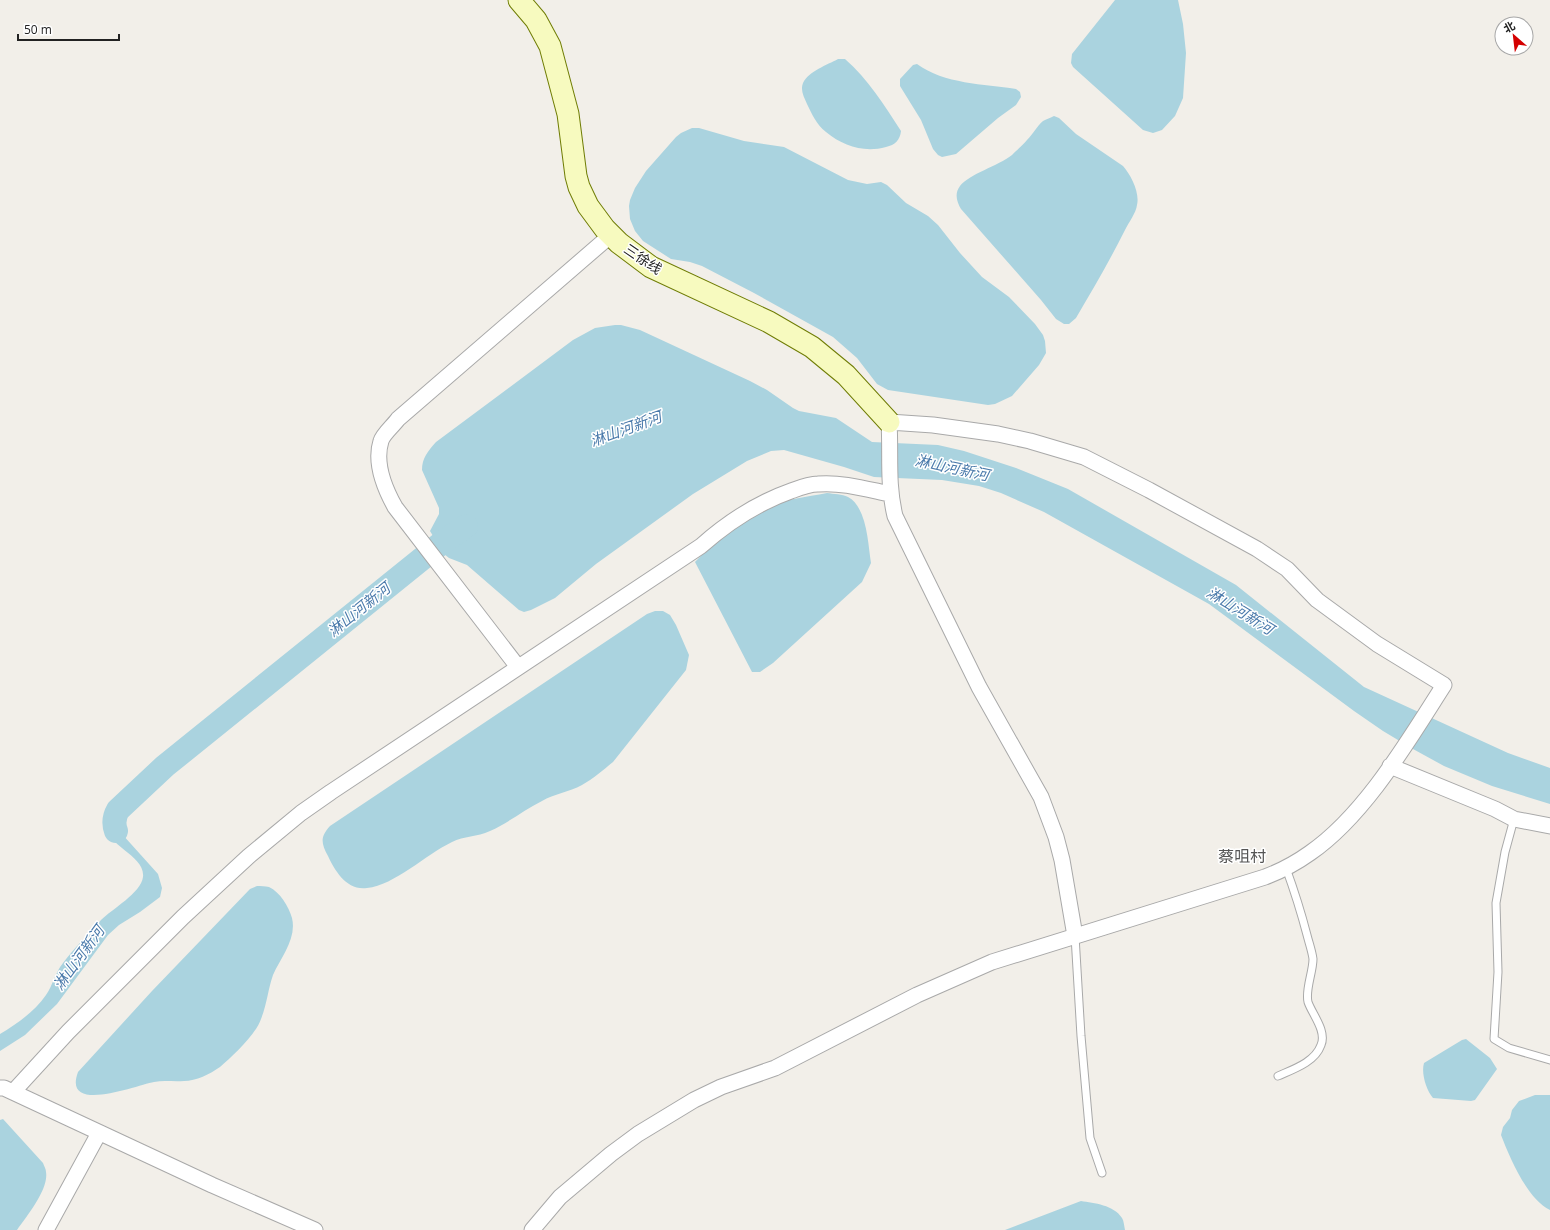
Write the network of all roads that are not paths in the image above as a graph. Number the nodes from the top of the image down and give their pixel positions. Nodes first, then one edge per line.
1 (519, 0) edge
2 (611, 235) junction
3 (890, 431) junction
4 (890, 487) junction
5 (518, 667) junction
6 (1394, 761) junction
7 (1514, 819) junction
8 (1550, 826) edge
9 (1286, 868) junction
10 (1075, 936) junction
11 (1550, 1060) edge
12 (1278, 1076) dead end
13 (6, 1090) edge
14 (99, 1133) junction
15 (1102, 1173) dead end
16 (46, 1230) edge
17 (315, 1230) edge
18 (532, 1230) edge

1 - 2 street, 三徐线
2 - 3 street, 三徐线
2 - 5 street
3 - 4 street
3 - 6 street
4 - 5 street
4 - 10 street
5 - 13 street
6 - 7 street
6 - 9 street
7 - 8 street
7 - 11 lane
9 - 10 street
9 - 12 lane
10 - 15 lane
10 - 18 street
13 - 14 street
14 - 16 street
14 - 17 street

